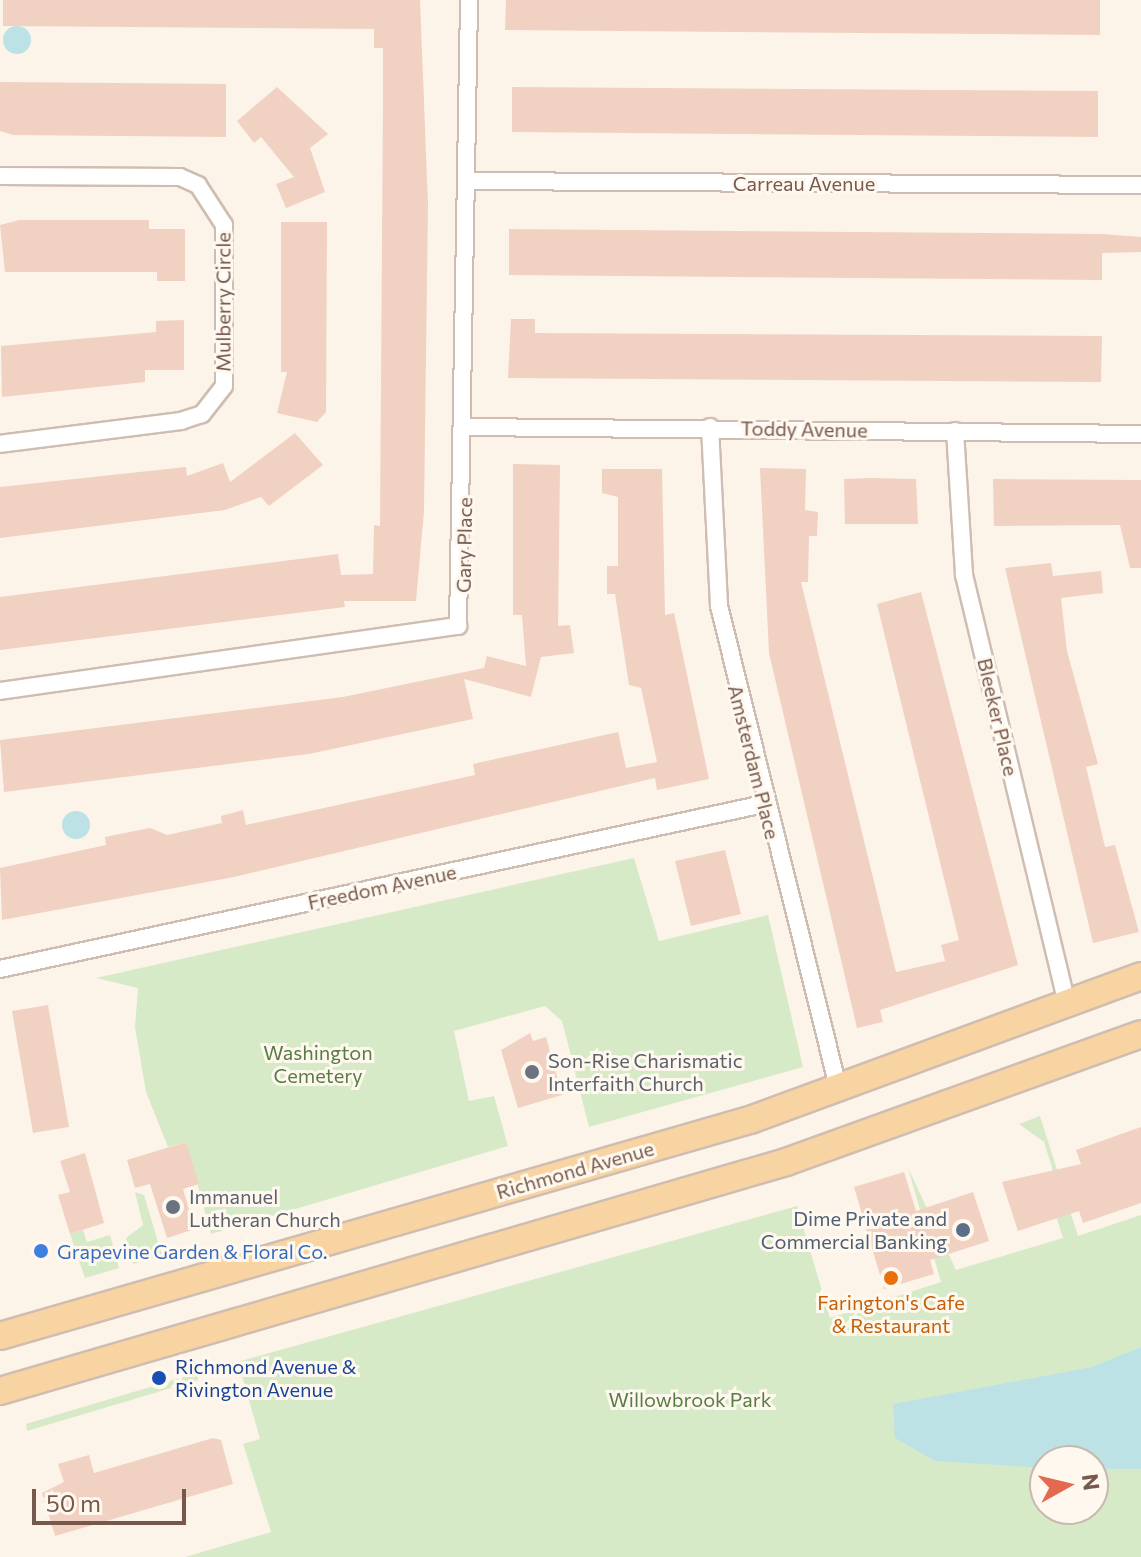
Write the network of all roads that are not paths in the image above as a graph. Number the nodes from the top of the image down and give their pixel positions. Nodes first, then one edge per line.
1 (469, 0) edge
2 (0, 176) edge
3 (468, 181) junction
4 (1141, 185) edge
5 (466, 427) junction
6 (710, 427) junction
7 (955, 431) junction
8 (1141, 434) edge
9 (0, 444) edge
10 (0, 691) edge
11 (764, 804) junction
12 (0, 969) edge
13 (1141, 976) edge
14 (1066, 1001) junction
15 (1141, 1034) edge
16 (839, 1090) junction
17 (0, 1336) edge
18 (0, 1391) edge

1 - 3 street, Gary Place
2 - 9 street, Mulberry Circle
3 - 4 street, Carreau Avenue
3 - 5 street, Gary Place
5 - 6 street, Toddy Avenue
5 - 10 street, Gary Place
6 - 7 street, Toddy Avenue
6 - 11 street, Amsterdam Place
7 - 8 street, Toddy Avenue
7 - 14 street, Bleeker Place
11 - 12 street, Freedom Avenue
11 - 16 street, Amsterdam Place
13 - 14 main road, Richmond Avenue
14 - 16 main road, Richmond Avenue
15 - 18 main road
16 - 17 main road, Richmond Avenue

